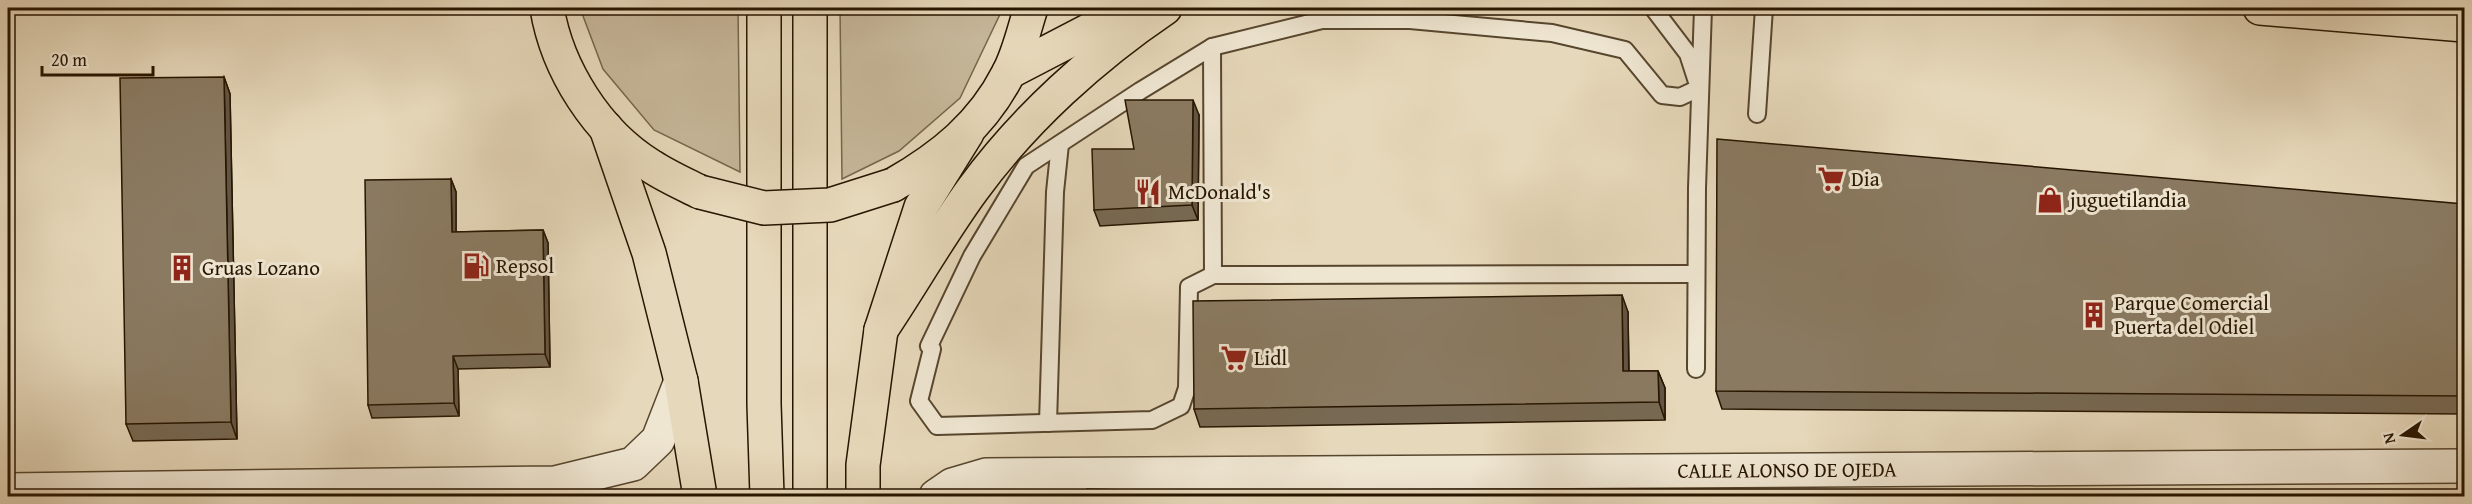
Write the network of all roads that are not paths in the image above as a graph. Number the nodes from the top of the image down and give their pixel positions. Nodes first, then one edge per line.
1 (764, 8) edge
2 (810, 8) edge
3 (1031, 8) edge
4 (1132, 8) edge
5 (1165, 8) edge
6 (1653, 8) edge
7 (1703, 8) edge
8 (1764, 8) edge
9 (2260, 8) edge
10 (545, 14) edge
11 (2464, 25) edge
12 (1212, 47) junction
13 (1010, 72) junction
14 (1699, 88) junction
15 (1757, 114) dead end
16 (606, 128) junction
17 (967, 133) junction
18 (1060, 144) junction
19 (1696, 274) junction
20 (1213, 275) junction
21 (881, 330) junction
22 (1696, 369) dead end
23 (681, 381) junction
24 (1048, 423) junction
25 (2464, 466) edge
26 (8, 490) edge
27 (700, 496) edge
28 (767, 496) edge
29 (810, 496) edge
30 (863, 496) edge
31 (936, 496) edge

1 - 28 main road
2 - 29 main road
3 - 13 main road
4 - 13 main road
5 - 21 main road
6 - 14 lane
7 - 14 lane
8 - 15 lane
9 - 11 main road
10 - 16 main road
12 - 14 lane
12 - 18 lane
12 - 20 lane
13 - 17 main road
14 - 19 lane
16 - 17 main road, bridge
16 - 23 main road
17 - 21 main road
18 - 24 lane
18 - 24 lane
19 - 20 lane
19 - 22 lane
20 - 24 lane
21 - 30 main road
23 - 26 street
23 - 27 main road
25 - 31 street, CALLE ALONSO DE OJEDA

